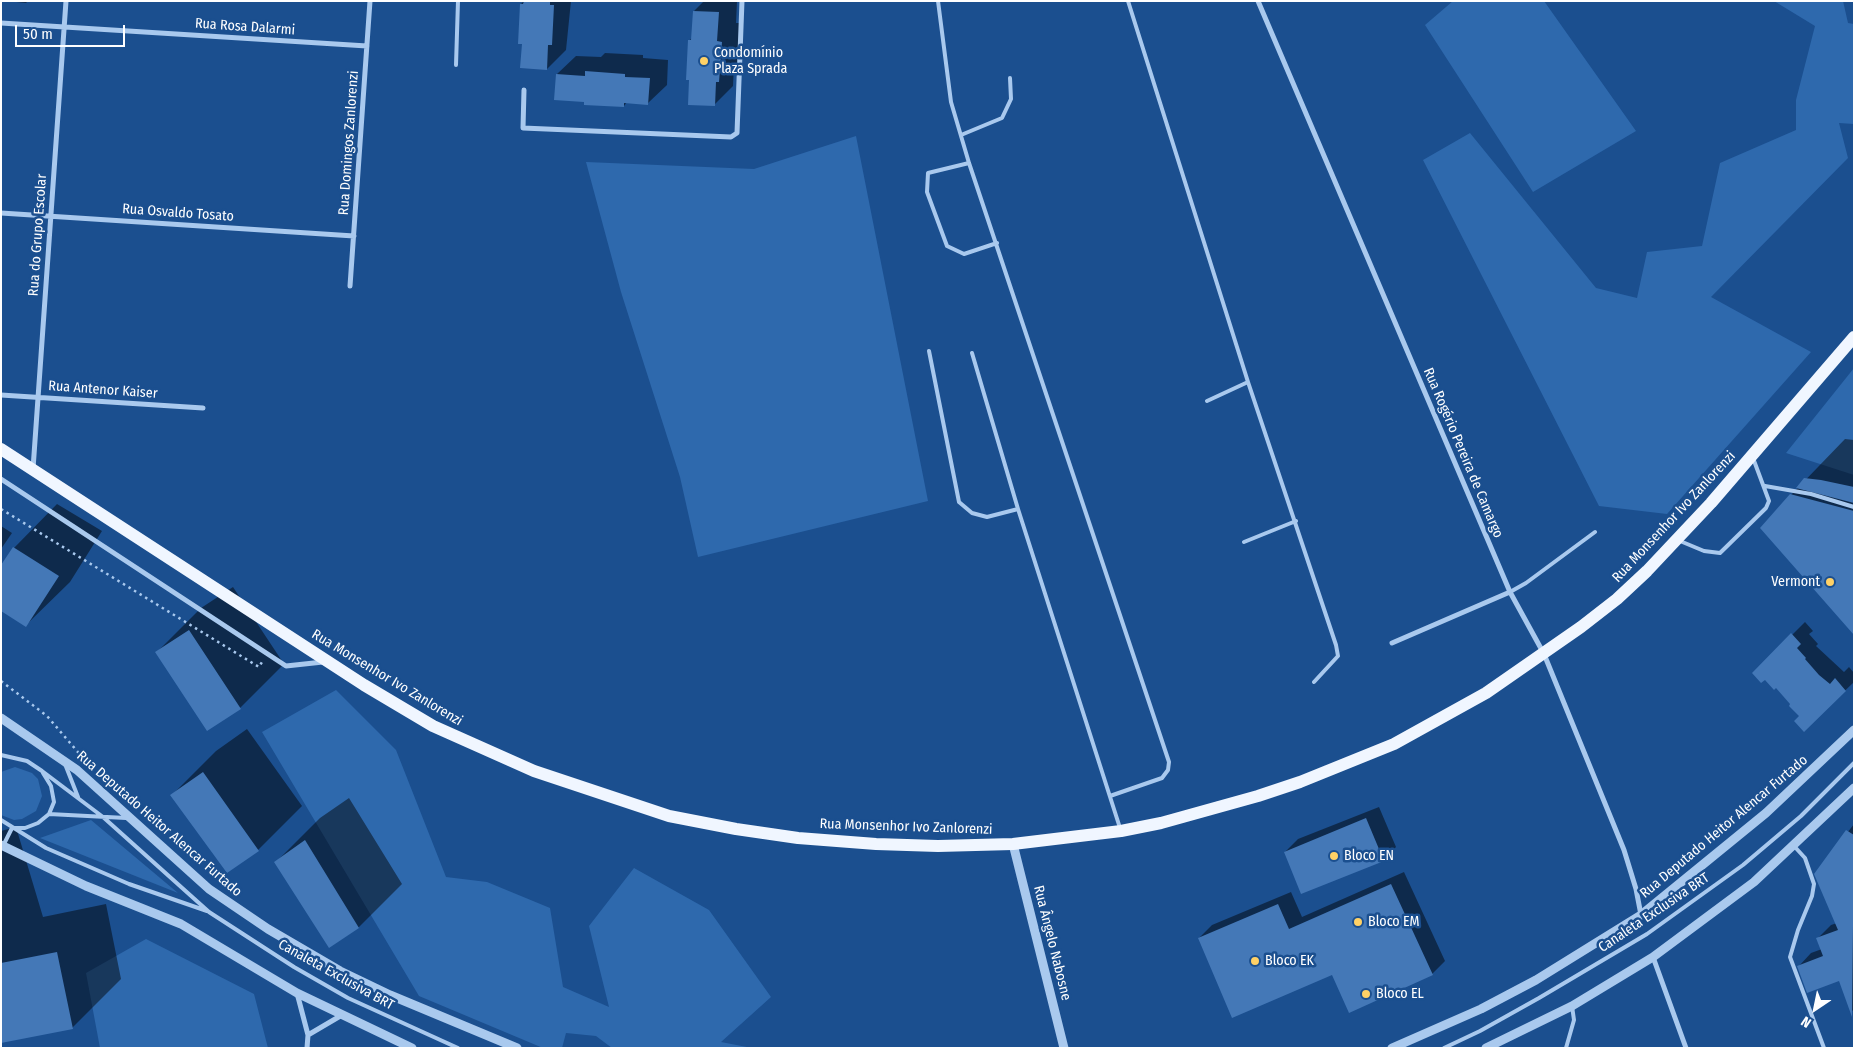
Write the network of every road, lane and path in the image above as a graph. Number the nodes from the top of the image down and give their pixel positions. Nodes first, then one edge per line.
1 (66, 1) edge
2 (370, 1) edge
3 (458, 1) edge
4 (742, 1) edge
5 (938, 1) edge
6 (1128, 1) edge
7 (1258, 1) edge
8 (1, 23) edge
9 (64, 27) junction
10 (367, 46) junction
11 (456, 65) dead end
12 (1010, 78) dead end
13 (524, 90) dead end
14 (961, 135) junction
15 (969, 163) junction
16 (1, 213) edge
17 (51, 216) junction
18 (354, 236) junction
19 (997, 243) junction
20 (350, 286) dead end
21 (1854, 337) edge
22 (929, 351) dead end
23 (972, 353) dead end
24 (1248, 382) junction
25 (1, 395) edge
26 (38, 397) junction
27 (1207, 401) dead end
28 (203, 408) dead end
29 (1, 448) edge
30 (1752, 456) junction
31 (33, 469) junction
32 (1, 479) edge
33 (1765, 486) junction
34 (1854, 507) edge
35 (1, 509) edge
36 (1018, 509) junction
37 (1296, 521) junction
38 (1595, 532) dead end
39 (1677, 540) junction
40 (1244, 542) dead end
41 (1510, 592) junction
42 (1392, 642) dead end
43 (267, 654) junction
44 (1544, 654) junction
45 (326, 661) junction
46 (1, 681) edge
47 (1314, 682) dead end
48 (1, 718) edge
49 (1854, 730) edge
50 (1, 755) edge
51 (63, 759) junction
52 (1854, 763) edge
53 (42, 771) junction
54 (91, 782) junction
55 (1854, 788) edge
56 (1110, 796) junction
57 (79, 799) junction
58 (48, 814) junction
59 (103, 817) junction
60 (132, 818) junction
61 (1, 820) edge
62 (1, 824) edge
63 (12, 828) junction
64 (1121, 831) junction
65 (1013, 844) junction
66 (2, 846) edge
67 (1794, 846) junction
68 (209, 912) junction
69 (1641, 915) junction
70 (1654, 957) junction
71 (297, 993) junction
72 (1572, 1006) junction
73 (342, 1015) junction
74 (308, 1035) junction
75 (307, 1048) edge
76 (412, 1048) edge
77 (458, 1048) edge
78 (517, 1048) edge
79 (1064, 1048) edge
80 (1392, 1048) edge
81 (1444, 1048) edge
82 (1486, 1048) edge
83 (1566, 1048) edge
84 (1686, 1048) edge
85 (1824, 1048) edge

1 - 9 street, Rua do Grupo Escolar
2 - 10 street, Rua Domingos Zanlorenzi
3 - 11 lane
4 - 13 street
5 - 14 lane
6 - 24 lane
7 - 41 street, Rua Rogério Pereira de Camargo
8 - 9 street, Rua Rosa Dalarmi
9 - 10 street, Rua Rosa Dalarmi
9 - 17 street, Rua do Grupo Escolar
10 - 18 street, Rua Domingos Zanlorenzi
12 - 14 lane
14 - 15 lane
15 - 19 lane
15 - 19 lane
16 - 17 street, Rua Osvaldo Tosato
17 - 18 street, Rua Osvaldo Tosato
17 - 26 street, Rua do Grupo Escolar
18 - 20 street, Rua Domingos Zanlorenzi
19 - 56 lane
21 - 30 main road, Rua Monsenhor Ivo Zanlorenzi
22 - 36 lane
23 - 36 lane
24 - 27 lane
24 - 37 lane
25 - 26 street, Rua Antenor Kaiser
26 - 28 street, Rua Antenor Kaiser
26 - 31 street, Rua do Grupo Escolar
29 - 31 main road, Rua Monsenhor Ivo Zanlorenzi
30 - 33 lane
30 - 39 main road, Rua Monsenhor Ivo Zanlorenzi
31 - 45 main road, Rua Monsenhor Ivo Zanlorenzi
32 - 43 street
33 - 34 lane
33 - 39 lane
35 - 43 path
36 - 56 lane
37 - 40 lane
37 - 47 lane
38 - 41 lane
39 - 44 main road, Rua Monsenhor Ivo Zanlorenzi
41 - 42 street
41 - 44 street, Rua Rogério Pereira de Camargo
43 - 45 street
44 - 64 main road, Rua Monsenhor Ivo Zanlorenzi
44 - 69 street, Rua Rogério Pereira de Camargo
45 - 65 main road, Rua Monsenhor Ivo Zanlorenzi
46 - 54 path
48 - 51 street, Rua Deputado Heitor Alencar Furtado
49 - 69 street, Rua Deputado Heitor Alencar Furtado
50 - 53 lane, Canaleta Exclusiva BRT
51 - 54 street, Rua Deputado Heitor Alencar Furtado
51 - 57 lane
52 - 81 lane, Canaleta Exclusiva BRT
53 - 57 lane, Canaleta Exclusiva BRT
53 - 58 lane
54 - 60 street, Rua Deputado Heitor Alencar Furtado
55 - 67 street
56 - 64 lane
57 - 59 lane, Canaleta Exclusiva BRT
58 - 59 lane
58 - 63 lane
59 - 60 lane
59 - 68 lane, Canaleta Exclusiva BRT
60 - 78 street, Rua Deputado Heitor Alencar Furtado
61 - 63 lane
62 - 63 lane
63 - 66 lane
63 - 68 lane, Canaleta Exclusiva BRT
64 - 65 main road, Rua Monsenhor Ivo Zanlorenzi
65 - 79 street, Rua Ângelo Nabosne
66 - 71 street
67 - 70 street
67 - 85 lane
68 - 77 lane, Canaleta Exclusiva BRT
69 - 80 street, Rua Deputado Heitor Alencar Furtado
70 - 72 street
70 - 84 street
71 - 73 street
71 - 74 street
72 - 82 street
72 - 83 lane
73 - 74 street
73 - 76 street
74 - 75 street

